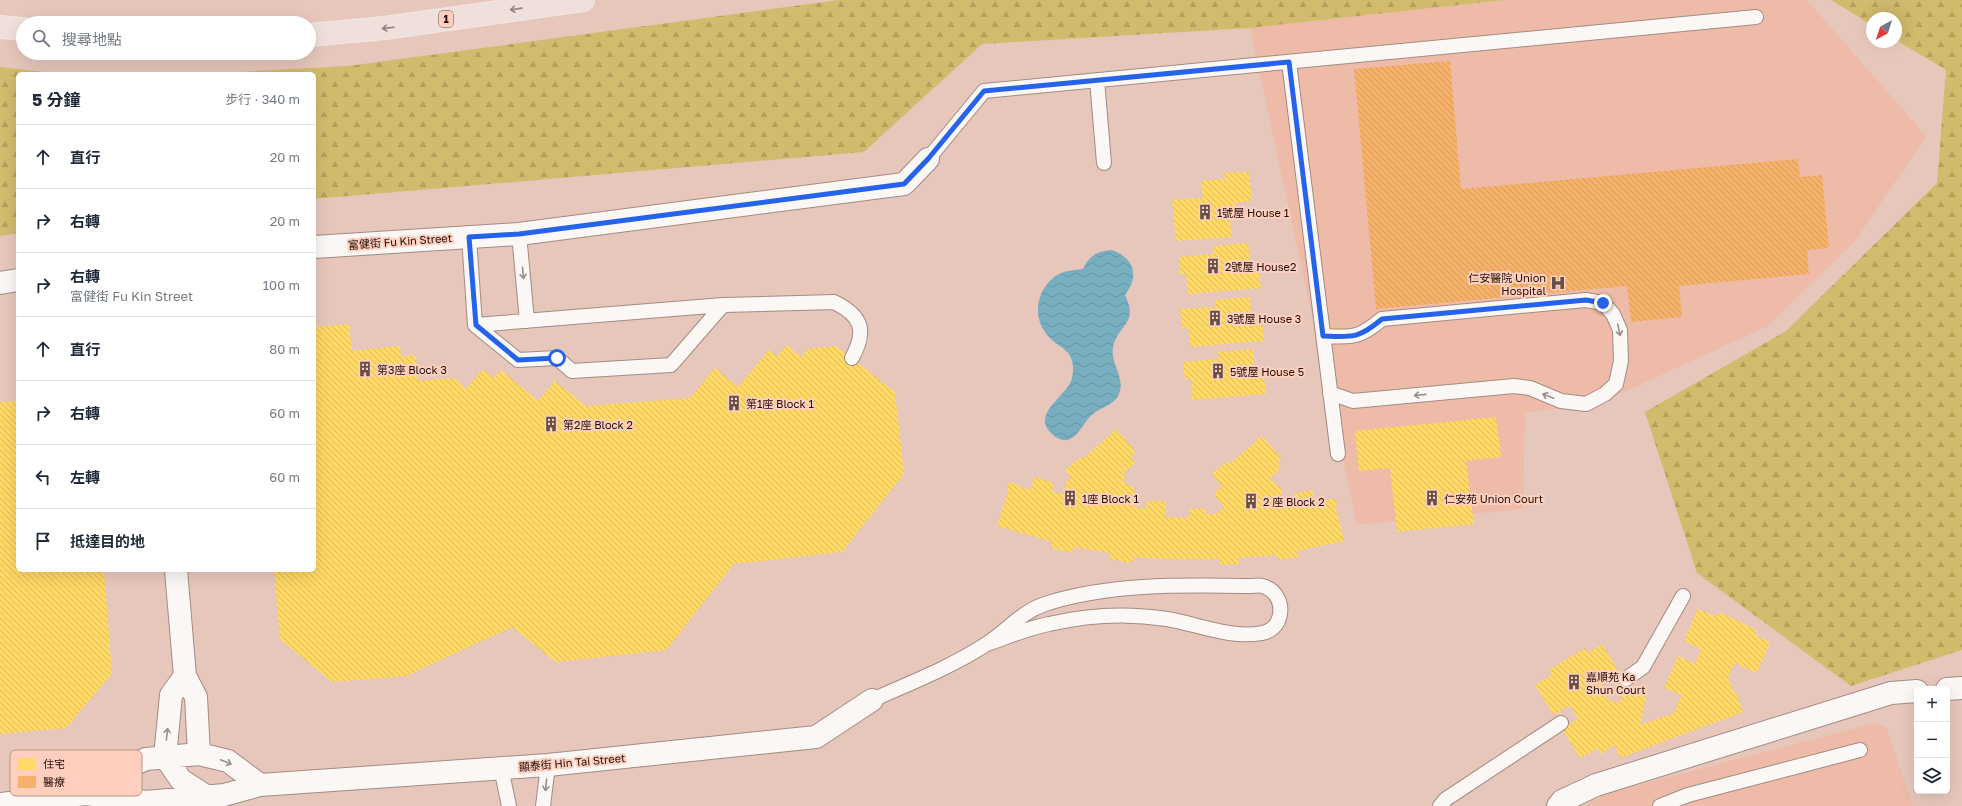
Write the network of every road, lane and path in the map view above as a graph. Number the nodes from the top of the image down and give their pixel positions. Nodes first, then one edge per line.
1 (583, 0) edge
2 (1756, 17) dead end
3 (0, 27) edge
4 (16, 28) edge
5 (316, 34) edge
6 (1289, 62) junction
7 (1097, 80) junction
8 (928, 159) joint
9 (1104, 163) dead end
10 (519, 234) junction
11 (469, 237) junction
12 (316, 247) edge
13 (16, 280) edge
14 (0, 283) edge
15 (723, 306) junction
16 (527, 321) junction
17 (476, 325) junction
18 (1323, 336) junction
19 (852, 358) dead end
20 (1330, 393) junction
21 (1338, 454) dead end
22 (176, 572) edge
23 (1683, 596) dead end
24 (987, 644) junction
25 (185, 676) junction
26 (1626, 679) dead end
27 (1962, 688) edge
28 (1950, 689) edge
29 (1914, 691) edge
30 (872, 700) joint
31 (1561, 723) dead end
32 (1860, 750) dead end
33 (200, 754) junction
34 (165, 757) junction
35 (142, 761) edge
36 (548, 765) junction
37 (501, 768) junction
38 (260, 785) junction
39 (69, 796) edge
40 (101, 796) edge
41 (206, 796) junction
42 (0, 804) edge
43 (509, 806) edge
44 (543, 806) edge
45 (1440, 806) edge
46 (1558, 806) edge
47 (1660, 806) edge

1 -> 5 highway, 1
2 - 6 lane
3 - 4 highway
6 - 7 lane
6 - 18 lane
7 - 8 lane
7 - 9 lane
8 - 10 street, 富健街 Fu Kin Street
10 - 11 street, 富健街 Fu Kin Street
10 -> 16 lane
11 - 12 street, 富健街 Fu Kin Street
11 - 17 lane
13 - 14 street
15 - 16 lane
15 - 17 lane
15 - 19 lane
16 - 17 lane
18 - 20 lane
18 -> 20 lane
20 - 21 lane
22 - 25 street
23 - 26 lane
24 - 24 lane
24 - 30 lane
25 - 33 street
34 -> 25 street
27 - 28 street
29 - 46 street
30 - 36 street, 顯泰街 Hin Tai Street
31 - 45 lane
32 - 47 lane
33 - 34 street, 顯泰街 Hin Tai Street
33 -> 38 street, 顯泰街 Hin Tai Street
34 - 35 street, 顯泰街 Hin Tai Street
34 - 41 street
36 - 37 street, 顯泰街 Hin Tai Street
36 -> 44 lane
37 - 38 street, 顯泰街 Hin Tai Street
37 - 43 lane
38 - 41 street, 顯泰街 Hin Tai Street
39 - 42 street, 顯泰街 Hin Tai Street
40 - 41 street, 顯泰街 Hin Tai Street

